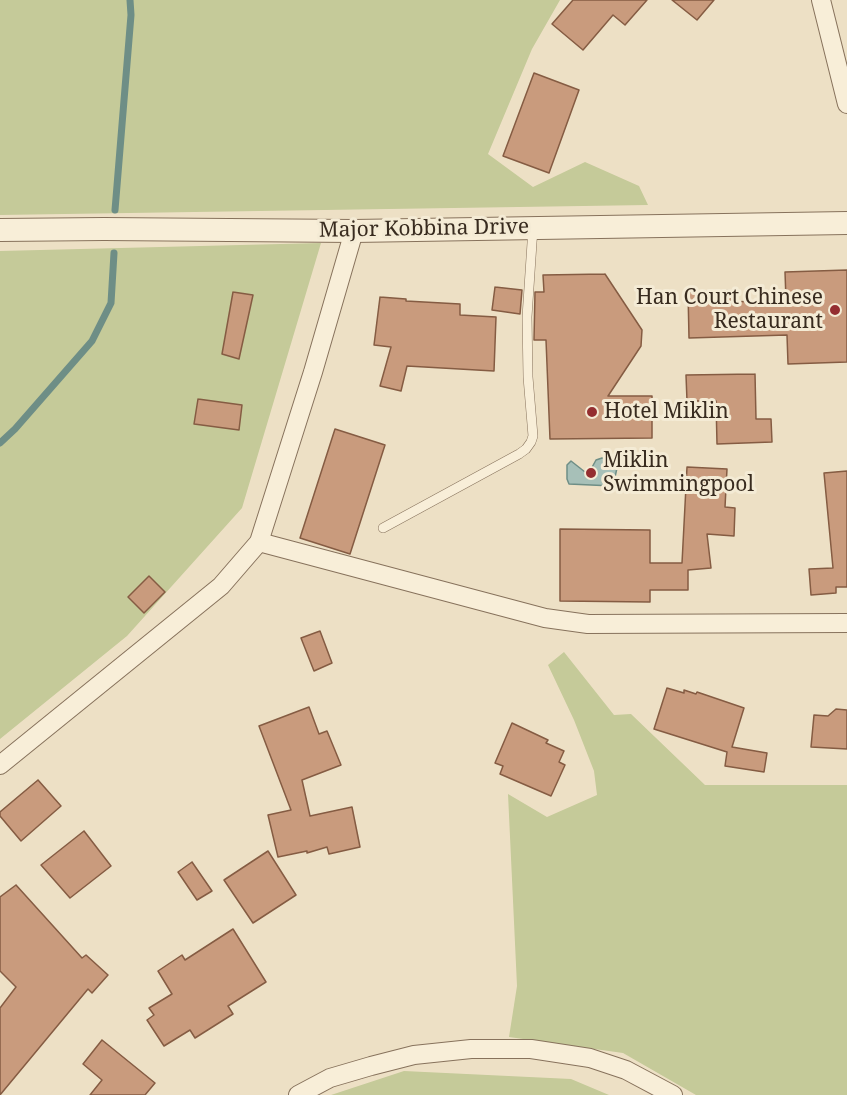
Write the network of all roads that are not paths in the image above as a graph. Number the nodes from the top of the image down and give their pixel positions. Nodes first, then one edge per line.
1 (821, 0) edge
2 (847, 104) edge
3 (847, 223) edge
4 (533, 228) junction
5 (0, 230) edge
6 (354, 231) junction
7 (383, 528) dead end
8 (259, 542) junction
9 (847, 623) edge
10 (0, 765) edge
11 (298, 1095) edge
12 (672, 1095) edge

1 - 2 street
3 - 4 street, Major Kobbina Drive
4 - 6 street, Major Kobbina Drive
4 - 7 lane
5 - 6 street, Major Kobbina Drive
6 - 8 street
8 - 9 street
8 - 10 street
11 - 12 street

